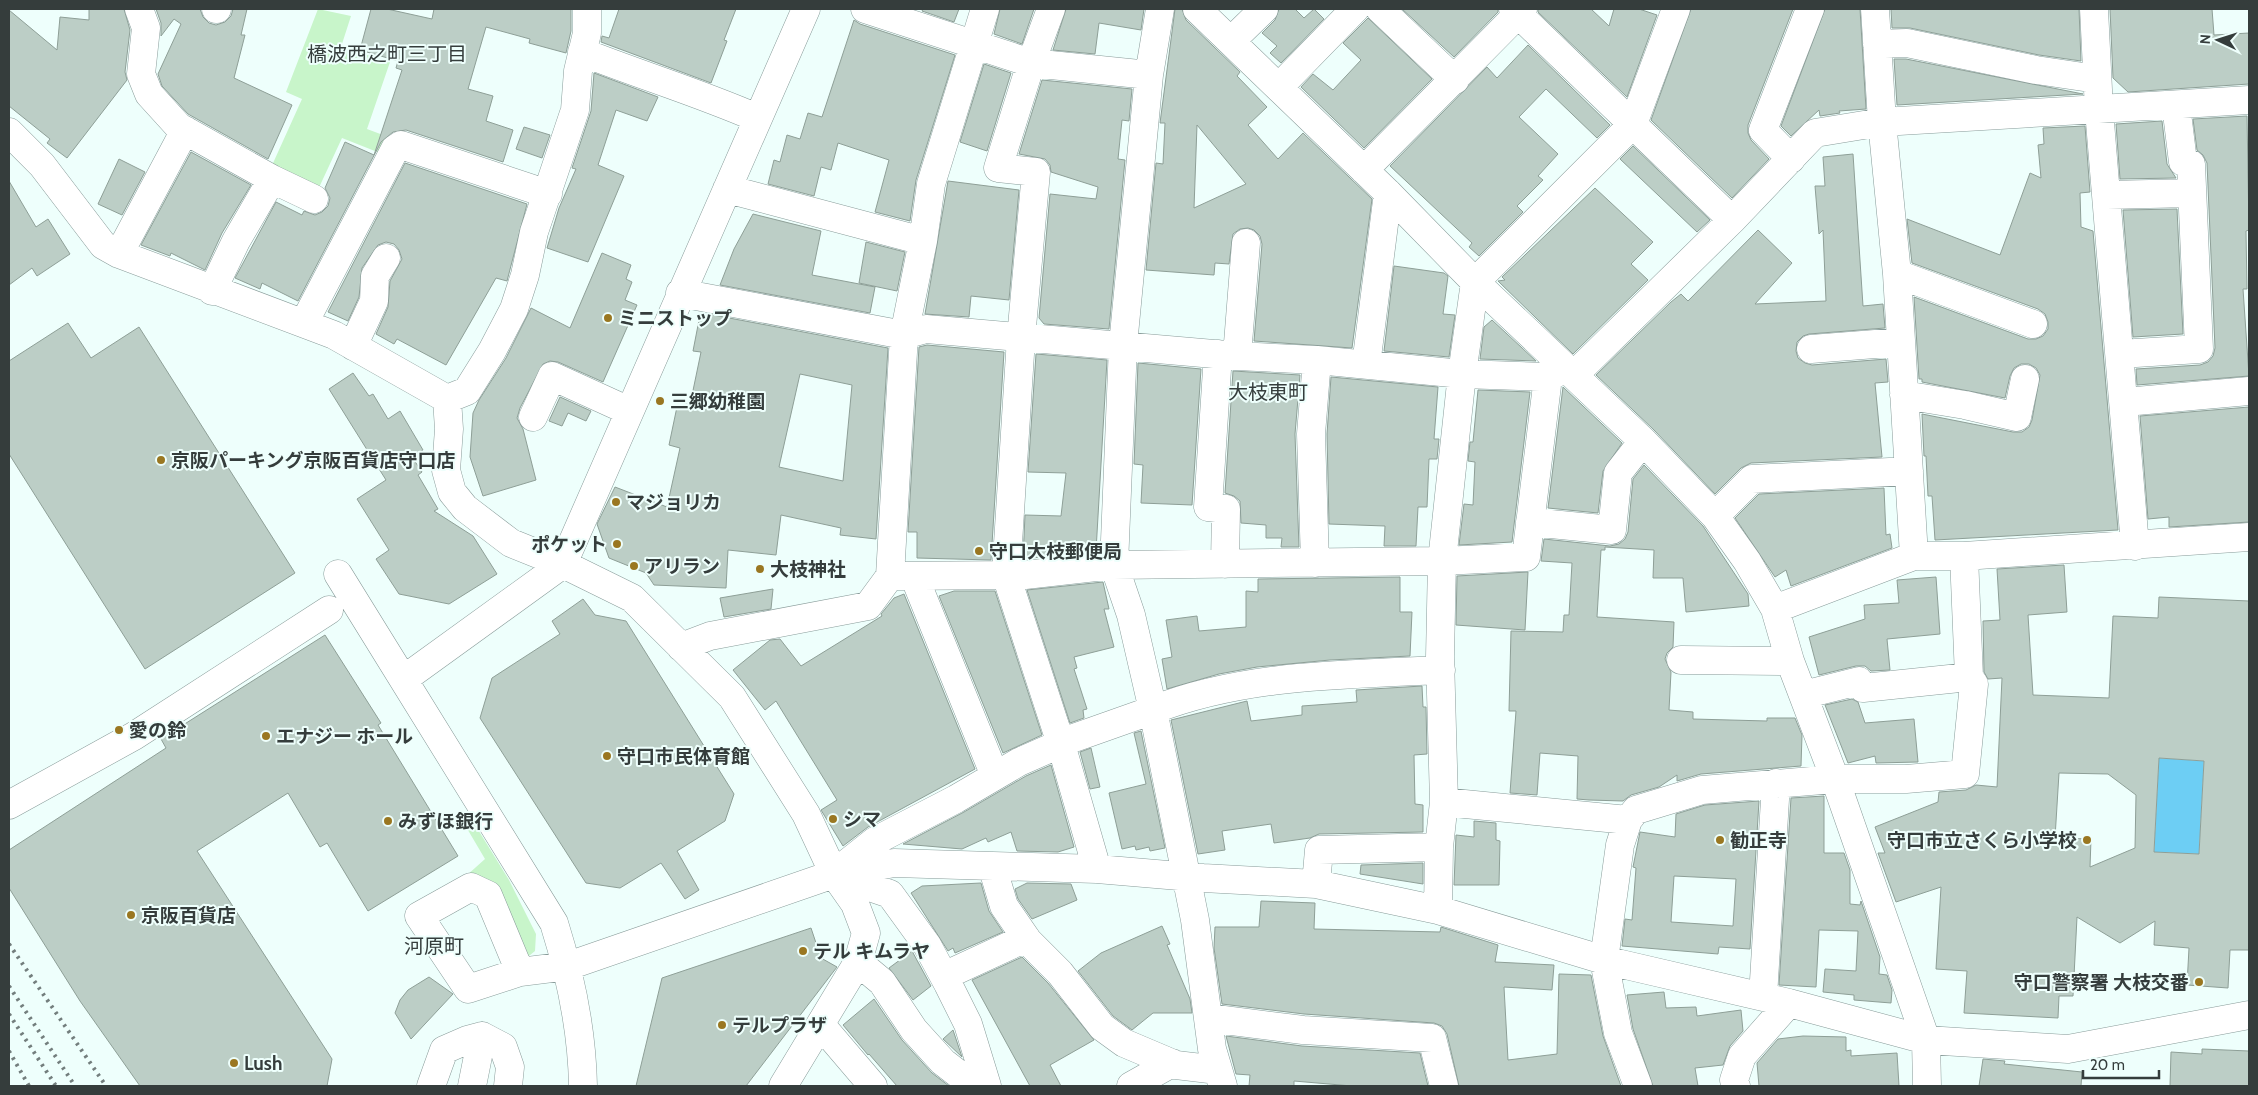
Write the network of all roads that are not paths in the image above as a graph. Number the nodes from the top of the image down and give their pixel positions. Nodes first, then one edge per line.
1 (139, 9) edge
2 (588, 9) edge
3 (806, 9) edge
4 (865, 9) edge
5 (985, 9) edge
6 (1050, 9) edge
7 (1160, 9) edge
8 (1197, 9) edge
9 (1264, 9) edge
10 (1355, 9) edge
11 (1380, 9) edge
12 (1676, 9) edge
13 (1810, 9) edge
14 (1875, 9) edge
15 (2094, 9) edge
16 (1518, 10) edge
17 (1231, 41) junction
18 (1878, 44) junction
19 (973, 45) junction
20 (582, 52) junction
21 (1032, 64) junction
22 (1149, 75) junction
23 (2097, 79) junction
24 (1455, 80) junction
25 (1279, 87) junction
26 (2249, 100) edge
27 (2176, 105) junction
28 (2100, 110) junction
29 (757, 118) junction
30 (1882, 122) junction
31 (1633, 124) junction
32 (185, 130) junction
33 (9, 132) edge
34 (1791, 159) junction
35 (1364, 170) junction
36 (272, 179) junction
37 (727, 189) junction
38 (1388, 193) junction
39 (2192, 193) junction
40 (548, 194) junction
41 (2107, 195) junction
42 (314, 199) dead end
43 (1732, 220) junction
44 (922, 240) junction
45 (1246, 243) dead end
46 (119, 254) junction
47 (386, 258) dead end
48 (1897, 274) junction
49 (1475, 282) junction
50 (212, 291) junction
51 (680, 293) junction
52 (304, 323) junction
53 (2033, 324) dead end
54 (904, 335) junction
55 (1021, 338) junction
56 (1901, 342) junction
57 (1123, 345) junction
58 (353, 346) junction
59 (1812, 349) dead end
60 (2120, 354) junction
61 (1227, 355) junction
62 (1317, 360) junction
63 (1366, 365) junction
64 (1563, 373) junction
65 (1462, 374) junction
66 (2025, 379) dead end
67 (2249, 391) edge
68 (1904, 395) junction
69 (447, 399) junction
70 (2125, 402) junction
71 (629, 411) junction
72 (533, 417) dead end
73 (1643, 441) junction
74 (1909, 471) junction
75 (1715, 516) junction
76 (1530, 522) junction
77 (2249, 537) edge
78 (2135, 546) junction
79 (1914, 556) junction
80 (1964, 556) junction
81 (1442, 561) junction
82 (1315, 563) junction
83 (563, 564) junction
84 (1225, 564) junction
85 (1114, 565) junction
86 (338, 574) dead end
87 (1006, 575) junction
88 (902, 576) junction
89 (1775, 609) junction
90 (328, 610) dead end
91 (682, 647) junction
92 (1681, 660) dead end
93 (1790, 661) junction
94 (1441, 670) junction
95 (404, 679) junction
96 (1972, 681) junction
97 (1803, 695) junction
98 (1153, 710) junction
99 (1061, 744) junction
100 (995, 776) junction
101 (1835, 779) junction
102 (1776, 783) junction
103 (1444, 802) junction
104 (9, 805) edge
105 (1628, 820) junction
106 (1438, 848) junction
107 (992, 866) junction
108 (1097, 869) junction
109 (834, 874) junction
110 (1184, 875) junction
111 (1316, 884) junction
112 (1438, 910) junction
113 (1026, 938) junction
114 (1604, 960) junction
115 (858, 962) junction
116 (568, 966) junction
117 (520, 972) dead end
118 (944, 976) junction
119 (1763, 997) junction
120 (1789, 1003) junction
121 (2249, 1015) edge
122 (1208, 1018) junction
123 (820, 1025) junction
124 (482, 1036) junction
125 (1926, 1040) junction
126 (1172, 1063) junction
127 (1220, 1078) edge
128 (432, 1086) edge
129 (472, 1086) edge
130 (508, 1086) edge
131 (583, 1086) edge
132 (783, 1086) edge
133 (873, 1086) edge
134 (974, 1086) edge
135 (988, 1086) edge
136 (1131, 1086) edge
137 (1444, 1086) edge
138 (1638, 1086) edge
139 (1736, 1086) edge
140 (1927, 1086) edge

1 - 32 street
2 - 20 street
3 - 29 street
4 - 19 street
5 - 19 street
6 - 21 street
7 - 22 street
8 - 17 street
9 - 17 street
10 - 25 street
11 - 24 street
12 - 31 street
13 - 34 street
14 - 18 street
15 - 23 street
16 - 24 street
16 - 31 street
17 - 25 street
18 - 23 street
18 - 30 street
19 - 21 street
19 - 44 street
20 - 29 street
20 - 40 street
21 - 22 street
21 - 55 street
22 - 57 street
23 - 28 street
24 - 35 street
25 - 35 street
26 - 27 street
27 - 28 street
27 - 39 street
28 - 30 street
28 - 41 street
29 - 37 street
30 - 34 street
30 - 48 street
31 - 43 street
31 - 49 street
32 - 36 street
32 - 46 street
33 - 46 street
34 - 43 street
35 - 38 street
36 - 42 street
36 - 50 street
37 - 44 street
37 - 51 street
38 - 49 street
38 - 63 street
39 - 41 street
39 - 60 street
40 - 52 street
40 - 69 street
41 - 60 street
43 - 64 street
44 - 54 street
45 - 61 street
46 - 50 street
47 - 58 street
48 - 53 street
48 - 56 street
49 - 64 street
49 - 65 street
50 - 52 street
51 - 54 street
51 - 71 street
52 - 58 street
54 - 55 street
54 - 88 street
55 - 57 street
55 - 87 street
56 - 59 street
56 - 68 street
57 - 61 street
57 - 85 street
58 - 69 street
60 - 70 street
61 - 62 street
61 - 84 street
62 - 63 street
62 - 82 street
63 - 65 street
64 - 65 street
64 - 73 street
64 - 76 street
65 - 81 street
66 - 68 street
67 - 70 street
68 - 74 street
69 - 83 street
70 - 78 street
71 - 72 street
71 - 83 street
73 - 75 street
73 - 76 street
74 - 75 street
74 - 79 street
75 - 89 street
76 - 81 street
77 - 78 street
78 - 80 street
79 - 80 street
79 - 89 street
80 - 96 street
81 - 82 street
81 - 94 street
82 - 84 street
83 - 91 street
83 - 95 street
84 - 85 street
85 - 87 street
85 - 98 street
86 - 95 street
87 - 88 street
87 - 99 street
88 - 91 street
88 - 100 street
89 - 93 street
90 - 104 street
91 - 109 street
92 - 93 street
93 - 97 street
94 - 98 street
94 - 103 street
95 - 116 street
96 - 97 street
96 - 101 street
97 - 101 street
98 - 99 street
98 - 110 street
99 - 100 street
99 - 108 street
100 - 109 street
101 - 102 street
101 - 125 street
102 - 105 street
102 - 119 street
103 - 105 street
103 - 106 street
105 - 114 street
106 - 111 street
106 - 112 street
107 - 108 street
107 - 109 street
107 - 113 street
108 - 110 street
109 - 115 street
109 - 116 street
109 - 118 street
110 - 111 street
110 - 122 street
111 - 112 street
112 - 114 street
113 - 118 street
113 - 126 street
114 - 119 street
114 - 138 street
115 - 123 street
115 - 134 street
116 - 117 street
116 - 131 street
118 - 135 street
119 - 120 street
120 - 125 street
120 - 139 street
121 - 125 street
122 - 127 street
122 - 137 street
123 - 132 street
123 - 133 street
124 - 128 street
124 - 129 street
124 - 130 street
125 - 140 street
126 - 127 street
126 - 136 street

